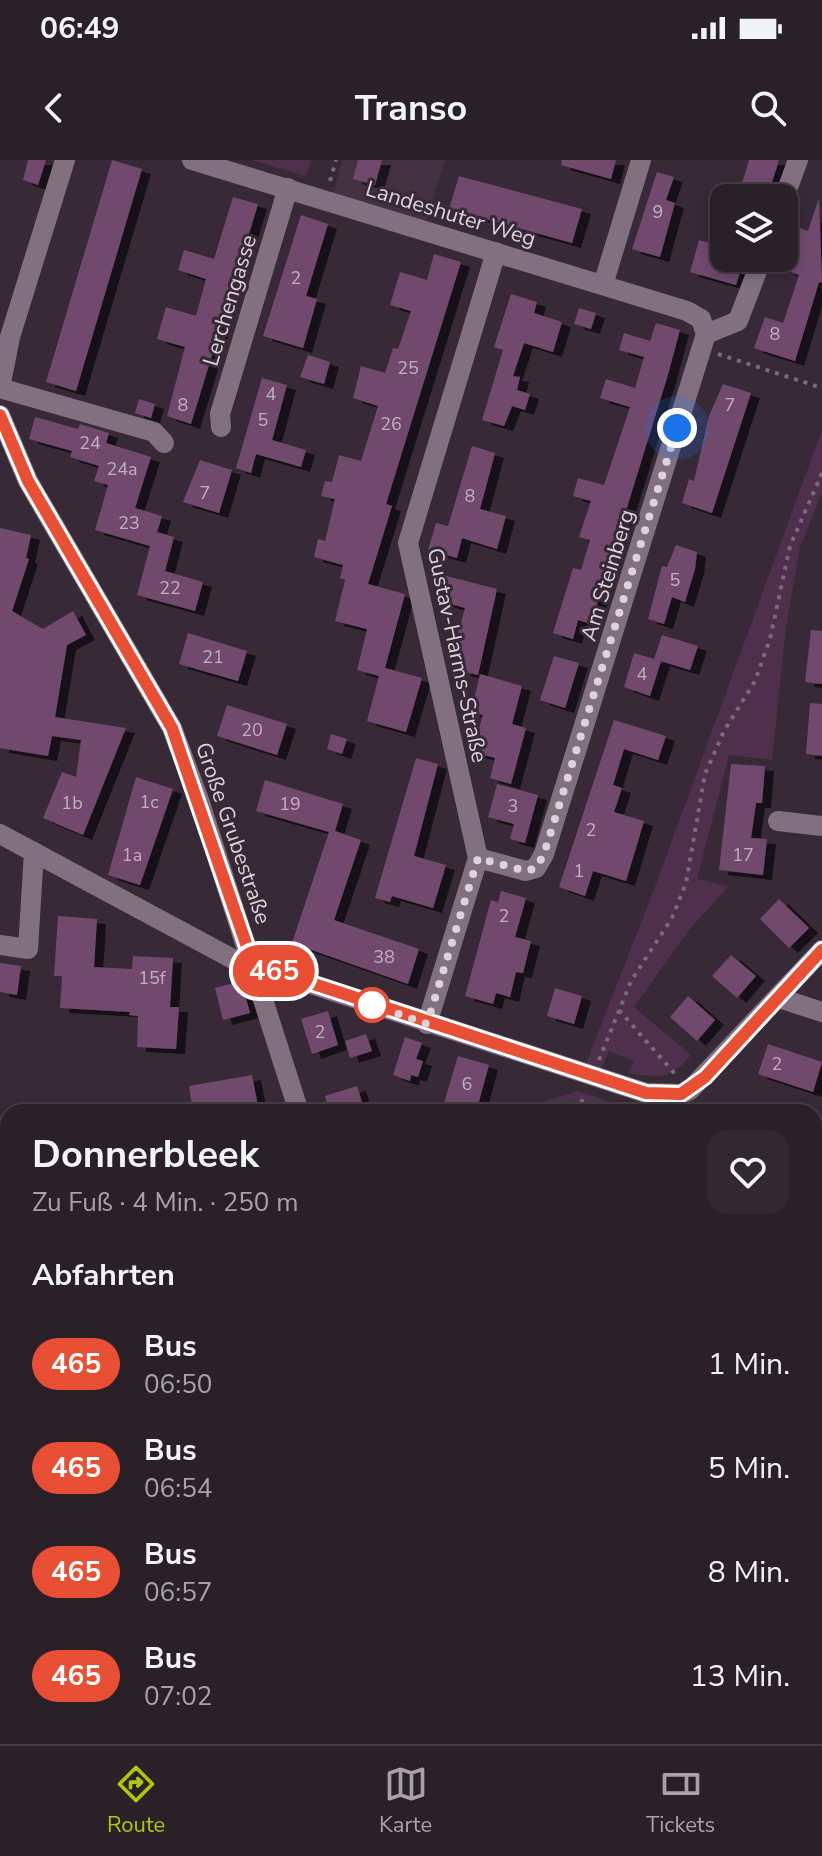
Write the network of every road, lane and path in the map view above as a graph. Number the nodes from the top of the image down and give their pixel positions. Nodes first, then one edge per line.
1 (65, 160) edge
2 (192, 160) edge
3 (641, 160) edge
4 (798, 160) edge
5 (789, 184) edge
6 (288, 188) junction
7 (496, 252) junction
8 (757, 272) edge
9 (603, 285) junction
10 (704, 342) junction
11 (0, 388) edge
12 (822, 388) edge
13 (0, 415) edge
14 (221, 427) dead end
15 (164, 443) dead end
16 (822, 473) edge
17 (778, 821) dead end
18 (822, 826) edge
19 (0, 834) edge
20 (34, 852) junction
21 (478, 858) junction
22 (0, 945) edge
23 (822, 950) edge
24 (253, 964) junction
25 (779, 998) junction
26 (619, 1010) junction
27 (822, 1012) edge
28 (427, 1024) junction
29 (591, 1078) junction
30 (690, 1090) junction
31 (297, 1104) edge

1 - 11 street
2 - 6 street, Landeshuter Weg
3 - 9 street
4 - 5 street
6 - 7 street, Landeshuter Weg
6 - 14 street, Lerchengasse
7 - 9 street, Landeshuter Weg
7 - 21 street, Gustav-Harms-Straße
8 - 10 street
9 - 10 street, Landeshuter Weg
10 - 12 path
10 - 21 street, Am Steinberg
11 - 15 street
13 - 24 street, Große Grubestraße
16 - 26 path
17 - 18 street
19 - 20 street
20 - 22 street
20 - 24 street
21 - 28 street, Gustav-Harms-Straße
23 - 25 street
24 - 28 street
24 - 31 street, Große Grubestraße
25 - 27 street
25 - 30 street
26 - 29 path
26 - 30 path
28 - 29 street
29 - 30 street

